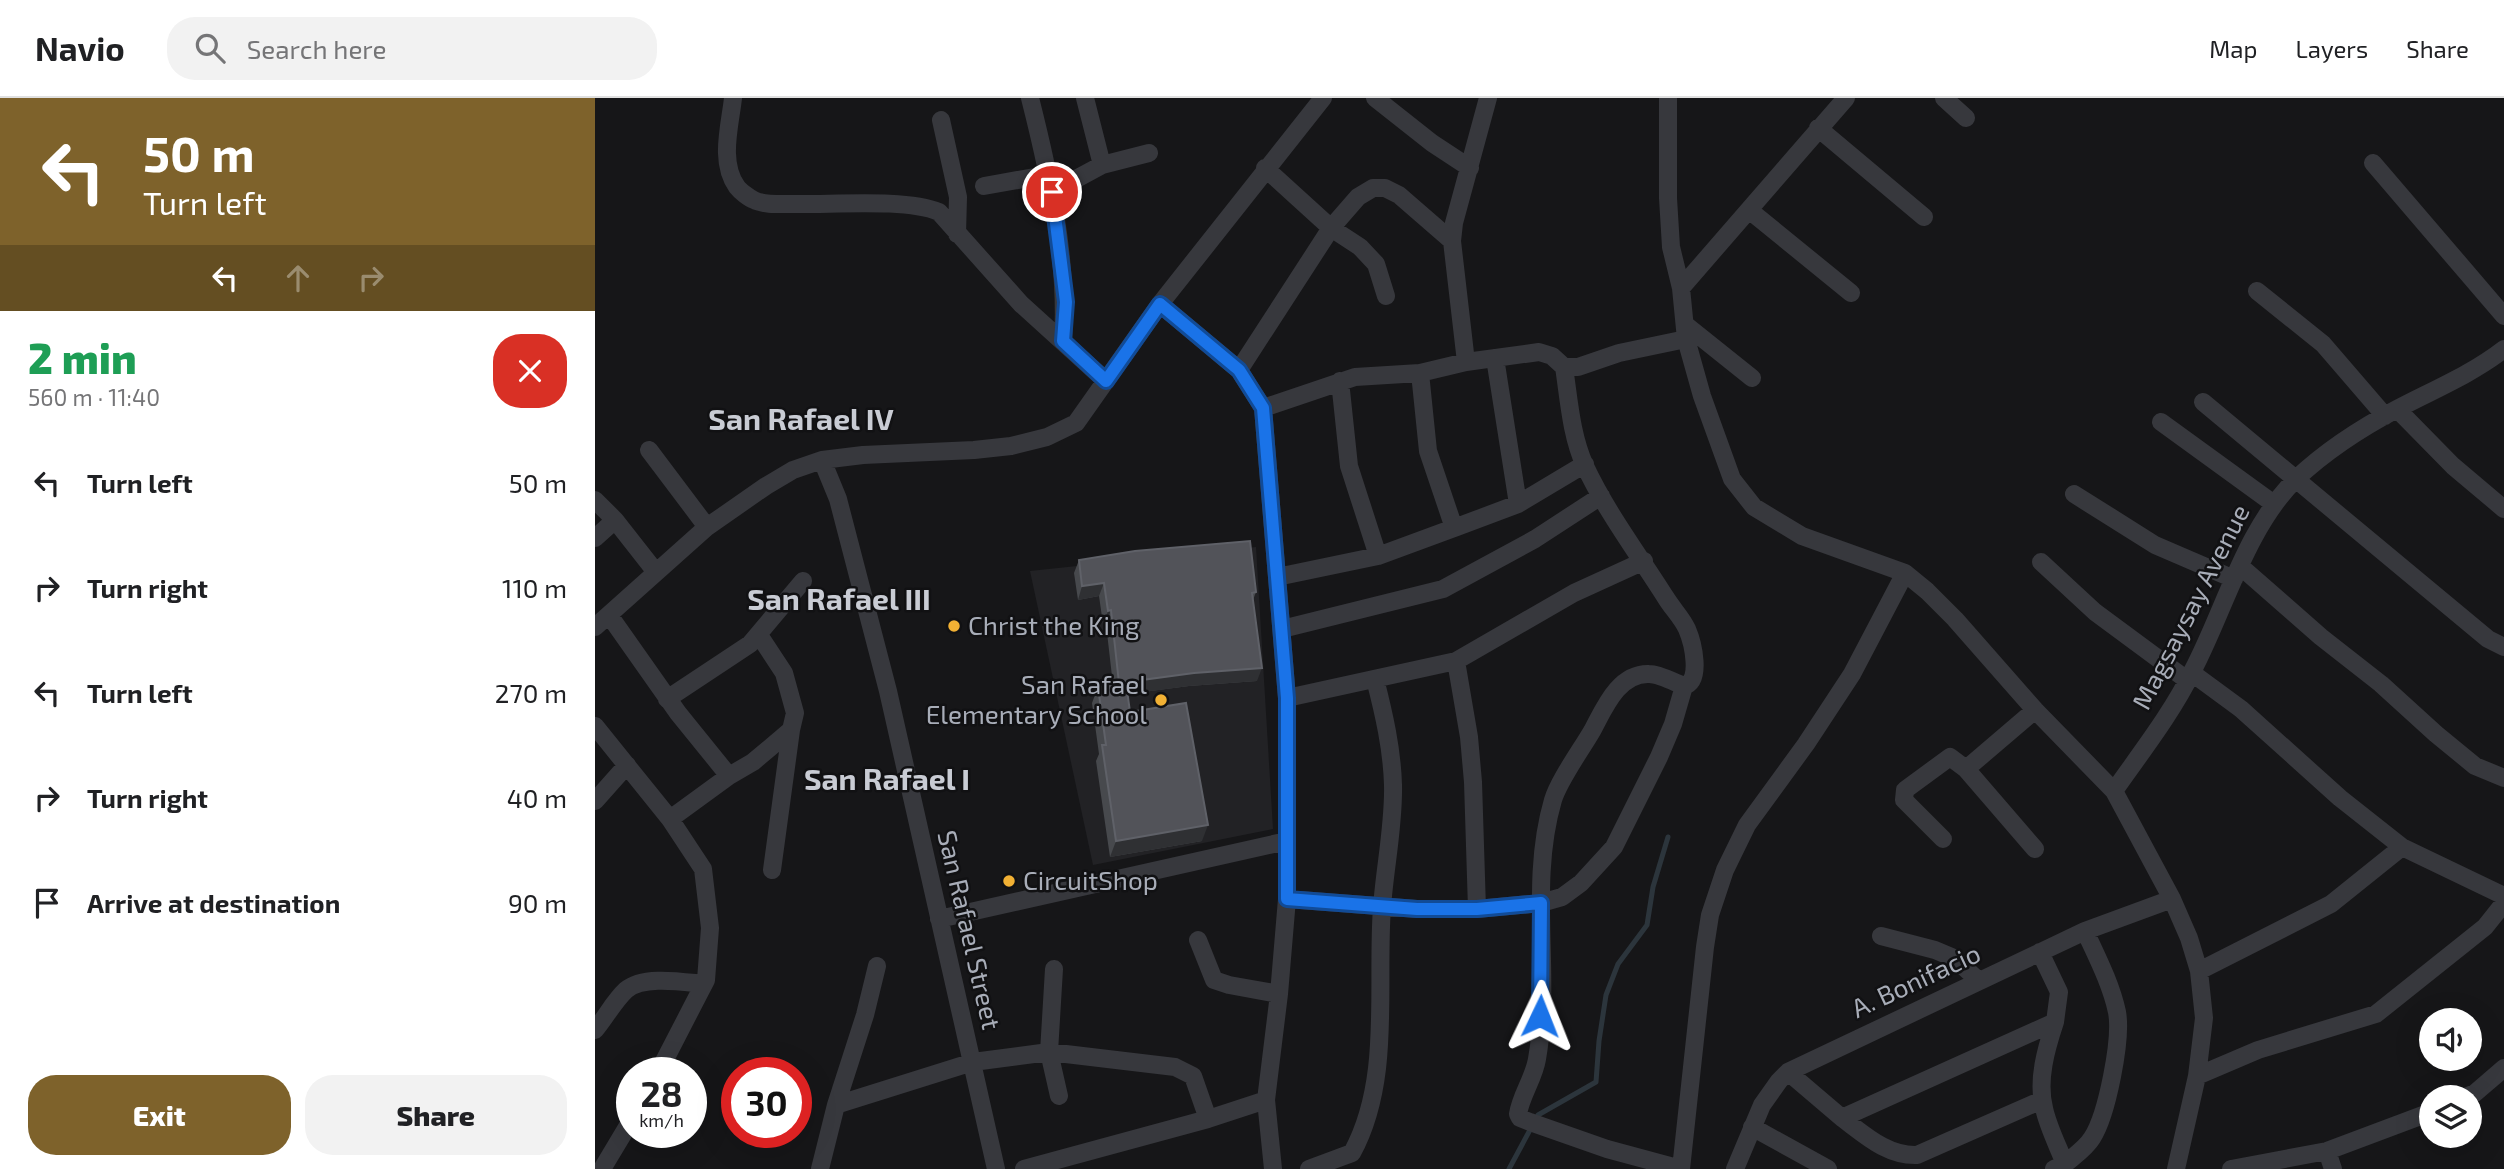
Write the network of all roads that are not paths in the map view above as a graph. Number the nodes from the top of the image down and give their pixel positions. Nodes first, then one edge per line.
1 (733, 98) edge
2 (1030, 98) edge
3 (1085, 98) edge
4 (1323, 98) edge
5 (1375, 98) edge
6 (1488, 98) edge
7 (1668, 98) edge
8 (1846, 98) edge
9 (1944, 98) edge
10 (1966, 117) dead end
11 (941, 120) dead end
12 (1818, 128) junction
13 (1149, 153) dead end
14 (2373, 163) dead end
15 (1102, 165) junction
16 (1265, 168) junction
17 (1470, 168) junction
18 (1049, 184) junction
19 (984, 186) dead end
20 (1749, 210) junction
21 (1924, 217) dead end
22 (1331, 228) junction
23 (957, 233) junction
24 (1452, 241) junction
25 (1681, 288) junction
26 (2257, 290) dead end
27 (1850, 293) dead end
28 (1386, 296) dead end
29 (1160, 304) junction
30 (2504, 316) edge
31 (1687, 333) junction
32 (1063, 341) junction
33 (1495, 358) junction
34 (2500, 358) edge
35 (1466, 362) junction
36 (1565, 367) junction
37 (1239, 370) junction
38 (1420, 373) junction
39 (1752, 378) dead end
40 (1106, 381) junction
41 (1340, 381) junction
42 (2203, 402) dead end
43 (1263, 408) junction
44 (2391, 413) junction
45 (2161, 422) dead end
46 (649, 450) dead end
47 (822, 460) junction
48 (1585, 464) junction
49 (2295, 480) junction
50 (2074, 494) dead end
51 (1601, 496) junction
52 (595, 500) edge
53 (1518, 504) junction
54 (2274, 504) junction
55 (2504, 509) edge
56 (615, 520) junction
57 (707, 527) junction
58 (1454, 528) junction
59 (595, 538) edge
60 (1378, 556) junction
61 (1644, 561) junction
62 (2041, 562) dead end
63 (655, 571) junction
64 (1905, 573) junction
65 (2237, 573) junction
66 (1277, 578) junction
67 (803, 581) dead end
68 (609, 615) junction
69 (595, 627) edge
70 (1282, 629) junction
71 (758, 635) junction
72 (2504, 647) edge
73 (1456, 661) junction
74 (2190, 677) junction
75 (1375, 679) junction
76 (1684, 686) junction
77 (1287, 698) junction
78 (667, 699) junction
79 (2035, 710) junction
80 (595, 726) edge
81 (791, 730) junction
82 (627, 765) junction
83 (1966, 769) junction
84 (729, 776) junction
85 (2504, 778) edge
86 (2114, 790) junction
87 (595, 801) edge
88 (670, 819) junction
89 (1943, 839) dead end
90 (1287, 841) junction
91 (2402, 847) junction
92 (2035, 849) dead end
93 (772, 870) dead end
94 (2504, 896) edge
95 (1287, 899) junction
96 (2172, 899) junction
97 (1541, 903) junction
98 (2504, 904) edge
99 (1382, 907) junction
100 (1477, 909) junction
101 (939, 919) junction
102 (2085, 931) junction
103 (1881, 936) dead end
104 (1198, 940) dead end
105 (2041, 952) junction
106 (877, 966) dead end
107 (1054, 969) dead end
108 (2199, 971) junction
109 (1979, 981) junction
110 (704, 984) junction
111 (1279, 994) junction
112 (2055, 1022) junction
113 (595, 1030) edge
114 (1049, 1052) junction
115 (666, 1057) edge
116 (973, 1062) junction
117 (2504, 1068) edge
118 (1788, 1072) junction
119 (2197, 1076) junction
120 (2482, 1087) edge
121 (1059, 1096) dead end
122 (1266, 1100) junction
123 (2042, 1100) junction
124 (837, 1105) junction
125 (2419, 1116) edge
126 (1842, 1118) junction
127 (1208, 1119) junction
128 (1752, 1127) junction
129 (616, 1146) edge
130 (2327, 1151) junction
131 (2059, 1166) edge
132 (1321, 1167) edge
133 (602, 1169) edge
134 (820, 1169) edge
135 (996, 1169) edge
136 (1024, 1169) edge
137 (1273, 1169) edge
138 (1681, 1169) edge
139 (1735, 1169) edge
140 (1828, 1169) edge
141 (2176, 1169) edge
142 (2231, 1169) edge
143 (2333, 1169) edge

1 - 23 street
2 - 18 street
3 - 15 street
4 - 16 street
5 - 17 street
6 - 17 street
7 - 25 street
8 - 12 street
9 - 10 street
11 - 23 street
12 - 20 street
12 - 21 street
13 - 15 street
14 - 30 street
15 - 18 street
16 - 22 street
16 - 29 street
17 - 24 street
18 - 19 street
18 - 32 street
20 - 25 street
20 - 27 street
22 - 24 street
22 - 28 street
22 - 37 street
23 - 32 street
24 - 35 street
25 - 31 street
26 - 44 street
29 - 37 street
29 - 40 street
31 - 36 street
31 - 39 street
31 - 64 street
32 - 40 street
33 - 35 street
33 - 36 street
33 - 53 street
34 - 44 street, Magsaysay Avenue
35 - 38 street
36 - 48 street
37 - 43 street
38 - 41 street
38 - 58 street
40 - 47 street
41 - 43 street
41 - 60 street
42 - 49 street
43 - 66 street
44 - 49 street, Magsaysay Avenue
44 - 55 street
45 - 54 street
46 - 57 street
47 - 57 street
47 - 101 street, San Rafael Street
48 - 51 street
48 - 53 street
49 - 54 street, Magsaysay Avenue
49 - 72 street
50 - 65 street
51 - 61 street
51 - 70 street
52 - 56 street
53 - 58 street
54 - 65 street, Magsaysay Avenue
56 - 59 street
56 - 63 street
57 - 63 street
58 - 60 street
60 - 66 street
61 - 73 street
61 - 76 street
62 - 74 street
63 - 68 street
64 - 79 street
64 - 138 street
65 - 74 street, Magsaysay Avenue
65 - 85 street
66 - 70 street
67 - 71 street
68 - 69 street
68 - 78 street
70 - 77 street
71 - 78 street
71 - 81 street
73 - 75 street
73 - 100 street
74 - 86 street, Magsaysay Avenue
74 - 91 street
75 - 77 street
75 - 99 street
76 - 97 street
76 - 97 street
77 - 90 street
78 - 84 street
79 - 83 street
79 - 86 street
80 - 82 street
81 - 84 street
81 - 93 street
82 - 87 street
82 - 88 street
83 - 89 street
83 - 92 street
84 - 88 street
86 - 96 street
88 - 110 street
90 - 95 street
90 - 101 street
91 - 94 street
91 - 108 street
95 - 99 street
95 - 111 street
96 - 102 street, A. Bonifacio
96 - 108 street
97 - 100 street
97 - 138 street
98 - 119 street
99 - 100 street
99 - 132 street
101 - 116 street, San Rafael Street
102 - 105 street, A. Bonifacio
102 - 131 street
103 - 109 street
104 - 111 street
105 - 109 street, A. Bonifacio
105 - 112 street
106 - 124 street
107 - 114 street
108 - 119 street
109 - 118 street, A. Bonifacio
110 - 113 street
110 - 115 street
111 - 122 street
112 - 123 street
112 - 126 street
114 - 116 street
114 - 121 street
114 - 127 street
116 - 124 street
116 - 135 street, San Rafael Street
117 - 120 street
118 - 126 street
118 - 128 street, A. Bonifacio
119 - 141 street
122 - 127 street
122 - 137 street
123 - 126 street
123 - 131 street
124 - 134 street
125 - 130 street
127 - 136 street
128 - 139 street, A. Bonifacio
128 - 140 street
129 - 133 street
130 - 142 street
130 - 143 street

